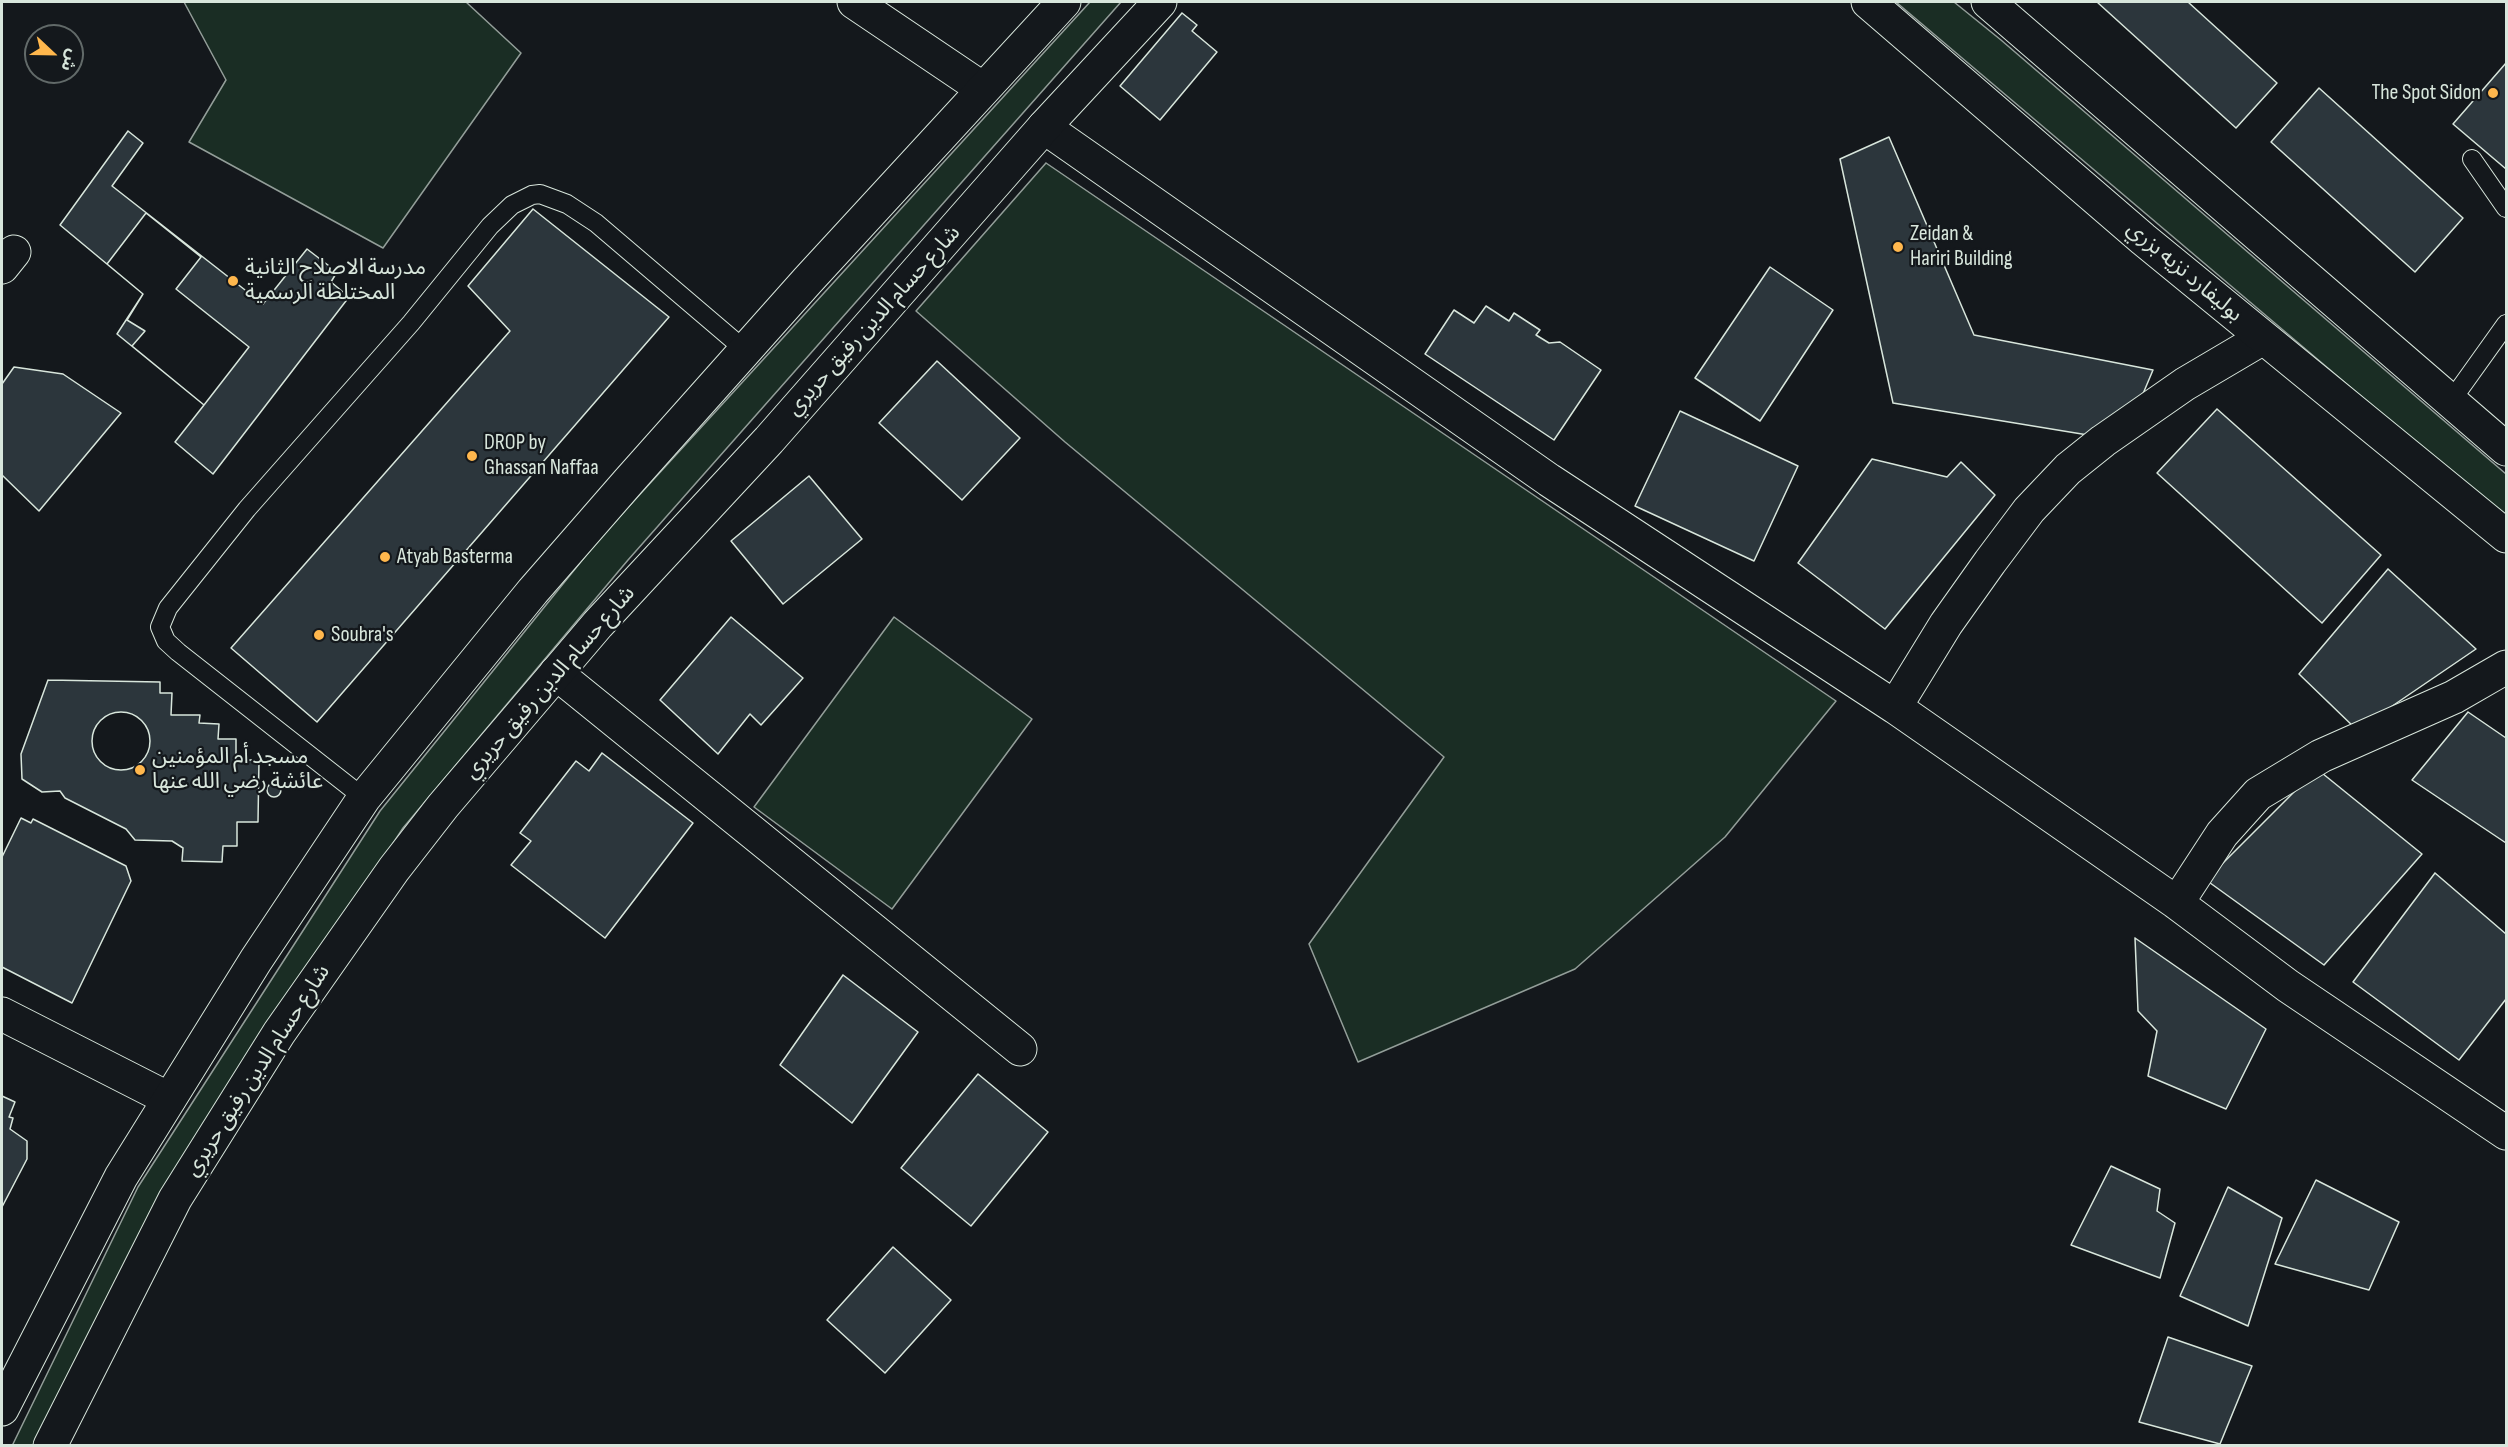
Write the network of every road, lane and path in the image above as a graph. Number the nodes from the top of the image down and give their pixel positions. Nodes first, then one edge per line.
1 (854, 2) edge
2 (1064, 2) edge
3 (1160, 2) edge
4 (1868, 2) edge
5 (1988, 2) edge
6 (983, 89) junction
7 (1044, 127) junction
8 (2472, 159) dead end
9 (2506, 208) edge
10 (2506, 324) edge
11 (2263, 338) junction
12 (745, 350) junction
13 (2451, 401) junction
14 (2506, 449) edge
15 (2506, 536) edge
16 (2506, 667) edge
17 (556, 673) junction
18 (1895, 707) junction
19 (364, 798) junction
20 (2177, 903) junction
21 (2, 1014) edge
22 (1020, 1049) dead end
23 (169, 1099) junction
24 (2506, 1133) edge
25 (2, 1409) edge
26 (61, 1438) edge

1 - 6 main road
2 - 6 main road
3 - 7 main road, شارع حسام الدين رفيق حريري
4 - 11 main road, بوليفارد نزيه بزري
5 - 13 main road
6 - 12 main road
7 - 17 main road, شارع حسام الدين رفيق حريري
7 - 18 main road
8 - 9 lane
10 - 13 lane
11 - 15 main road, بوليفارد نزيه بزري
11 - 18 main road
12 - 19 main road
12 - 19 lane
13 - 14 main road
16 - 20 main road
17 - 22 main road
17 - 26 main road, شارع حسام الدين رفيق حريري
18 - 20 main road
19 - 23 main road
20 - 24 main road
21 - 23 main road
23 - 25 main road

